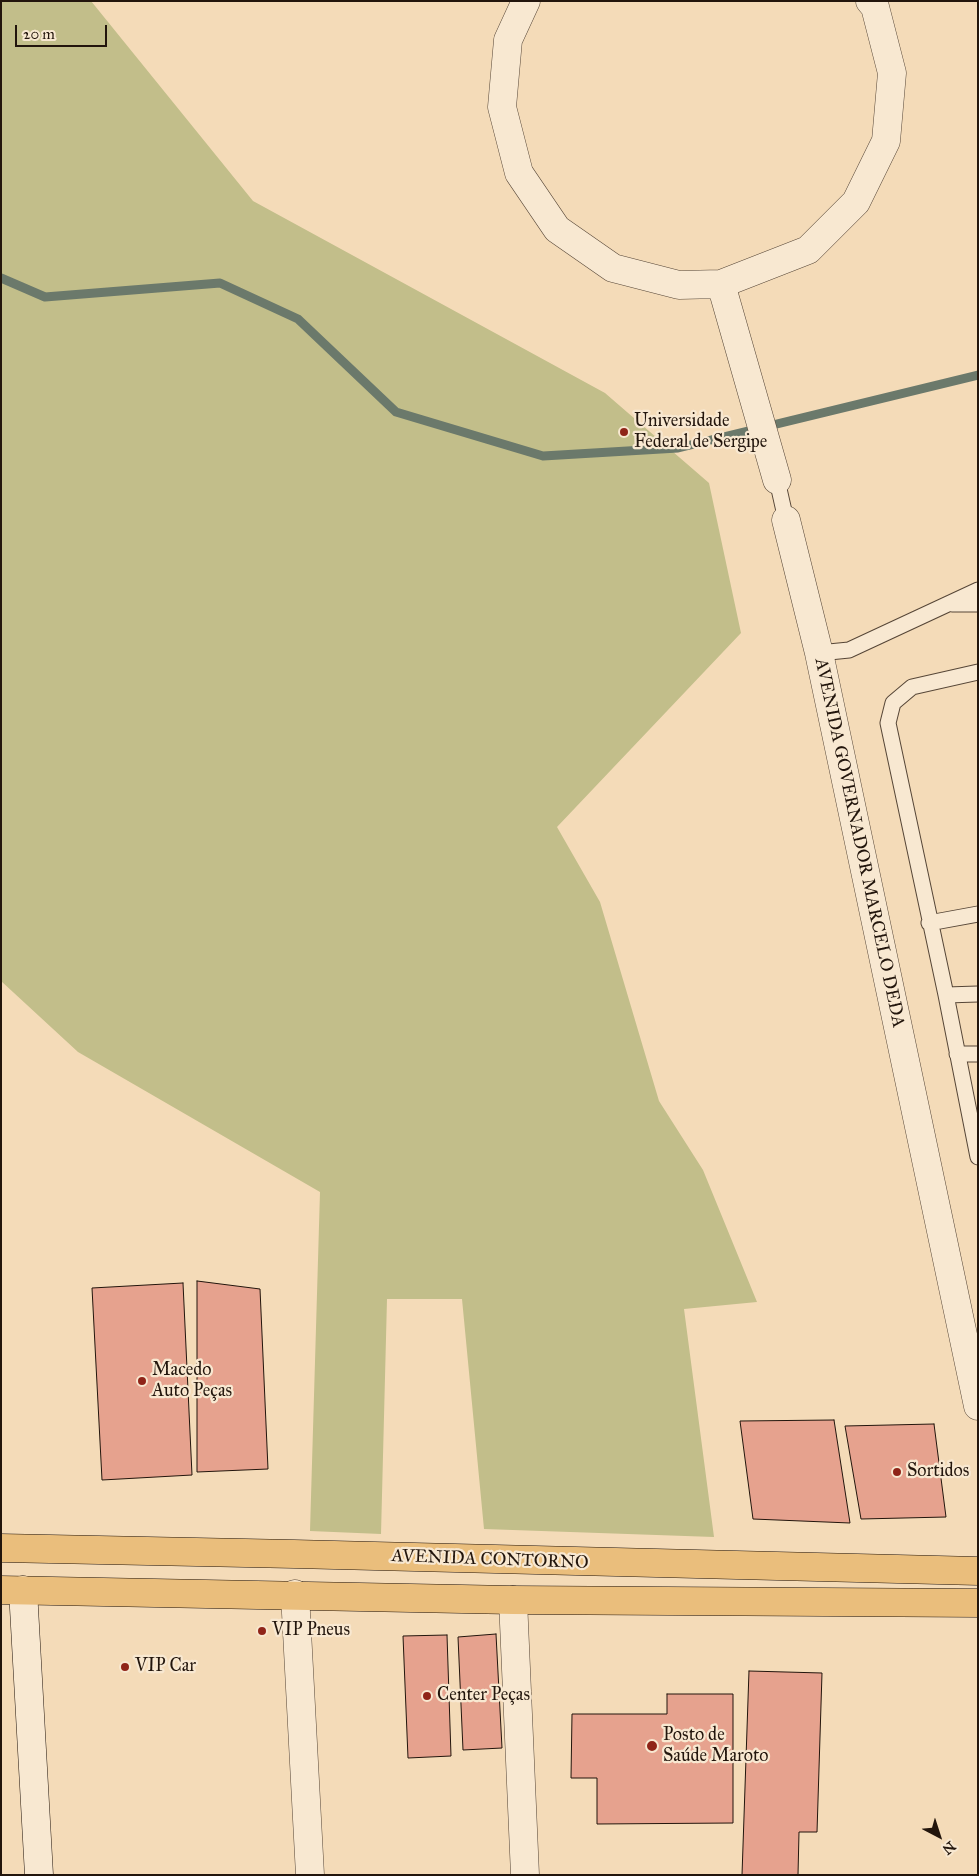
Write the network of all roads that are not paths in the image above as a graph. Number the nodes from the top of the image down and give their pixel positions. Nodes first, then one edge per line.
1 (526, 1) edge
2 (870, 1) edge
3 (721, 284) junction
4 (777, 480) joint
5 (786, 520) joint
6 (978, 590) edge
7 (946, 604) junction
8 (978, 604) edge
9 (819, 653) junction
10 (978, 672) edge
11 (978, 914) edge
12 (930, 923) junction
13 (978, 994) edge
14 (946, 995) junction
15 (958, 1054) junction
16 (978, 1054) edge
17 (974, 1120) edge
18 (978, 1157) edge
19 (978, 1406) edge
20 (1, 1548) edge
21 (978, 1571) edge
22 (12, 1590) edge
23 (295, 1594) junction
24 (513, 1600) junction
25 (978, 1603) edge
26 (39, 1875) edge
27 (310, 1875) edge
28 (524, 1875) edge

1 - 3 street
2 - 3 street
3 - 4 street, AVENIDA GOVERNADOR MARCELO DEDA
4 - 5 lane, AVENIDA GOVERNADOR MARCELO DEDA
5 - 9 street, AVENIDA GOVERNADOR MARCELO DEDA
6 - 7 lane
7 - 8 lane
7 - 9 lane
9 - 19 street, AVENIDA GOVERNADOR MARCELO DEDA
10 - 12 lane
11 - 12 lane
12 - 14 lane
13 - 14 lane
14 - 15 lane
15 - 16 lane
15 - 17 lane
17 - 18 lane
20 - 21 main road, AVENIDA CONTORNO
22 - 23 main road, AVENIDA CONTORNO
22 - 26 street
23 - 24 main road, AVENIDA CONTORNO
23 - 27 street
24 - 25 main road, AVENIDA CONTORNO
24 - 28 street

